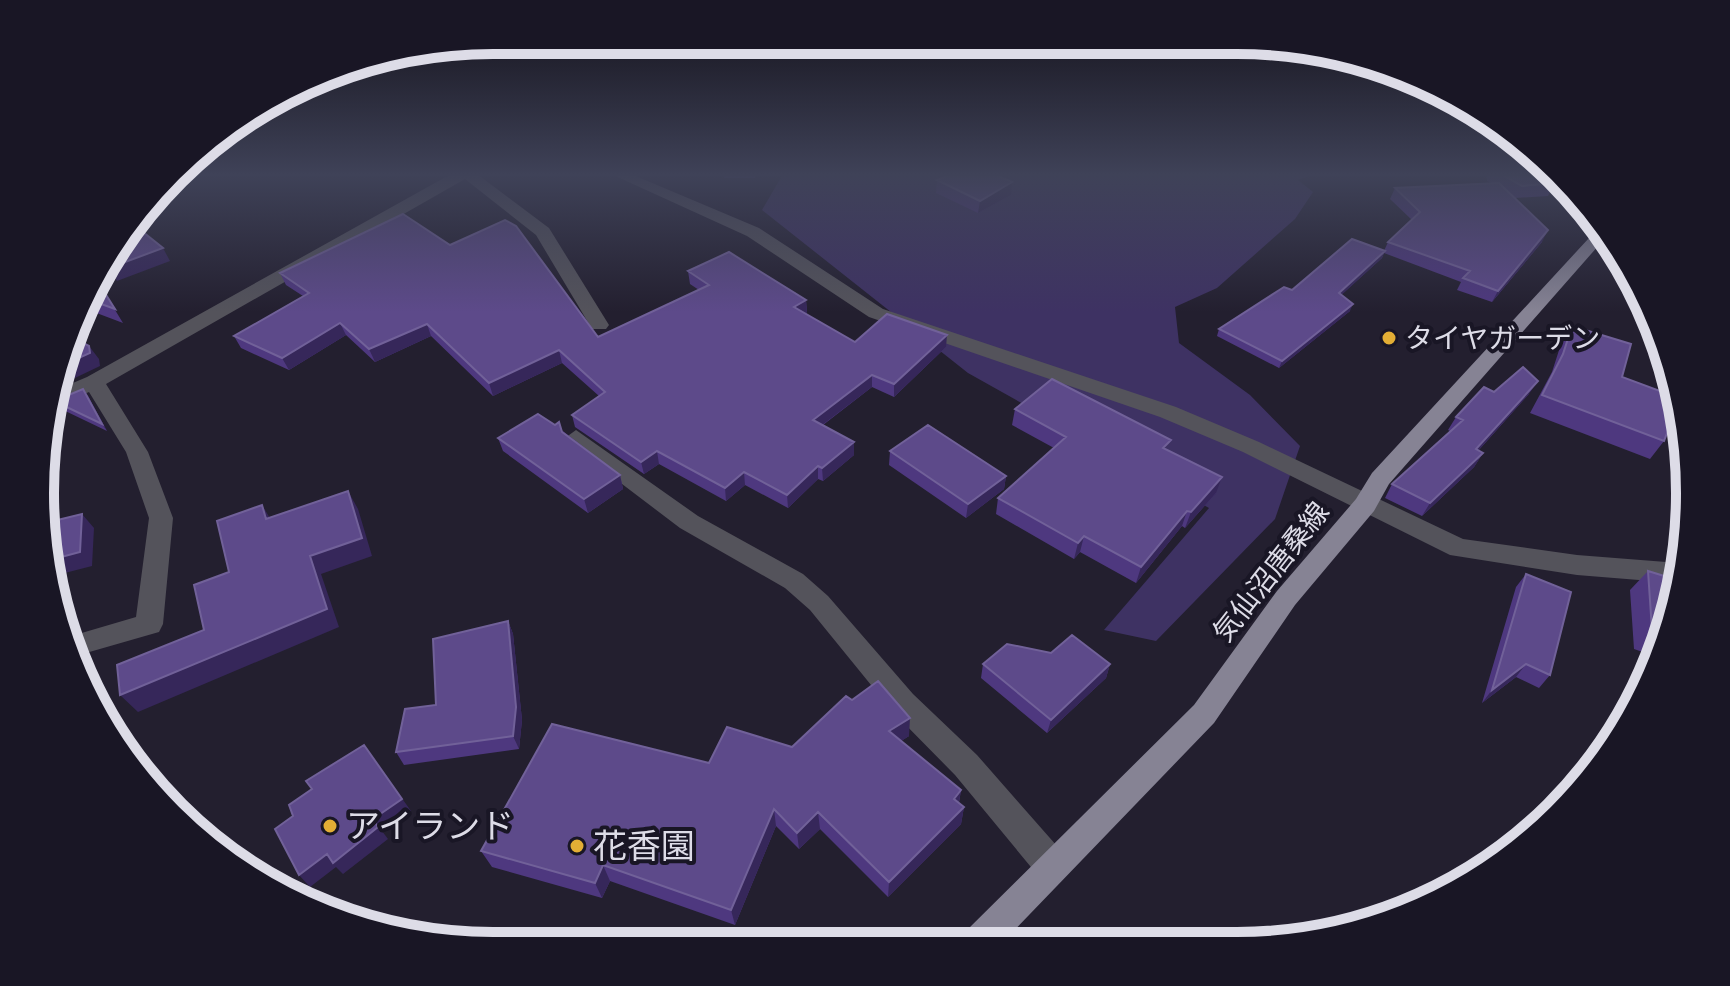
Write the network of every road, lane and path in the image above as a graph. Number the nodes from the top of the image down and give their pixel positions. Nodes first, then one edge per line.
1 (383, 220) edge
2 (527, 220) edge
3 (725, 220) edge
4 (1595, 239) edge
5 (599, 325) dead end
6 (94, 382) junction
7 (65, 395) edge
8 (576, 438) edge
9 (1365, 505) junction
10 (1669, 572) edge
11 (81, 644) edge
12 (1052, 866) junction
13 (989, 932) edge

1 - 6 street
2 - 5 street
3 - 9 street
4 - 9 main road, 気仙沼唐桑線
6 - 7 street
6 - 11 street
8 - 12 street
9 - 10 street
9 - 12 main road, 気仙沼唐桑線
12 - 13 main road, 気仙沼唐桑線

